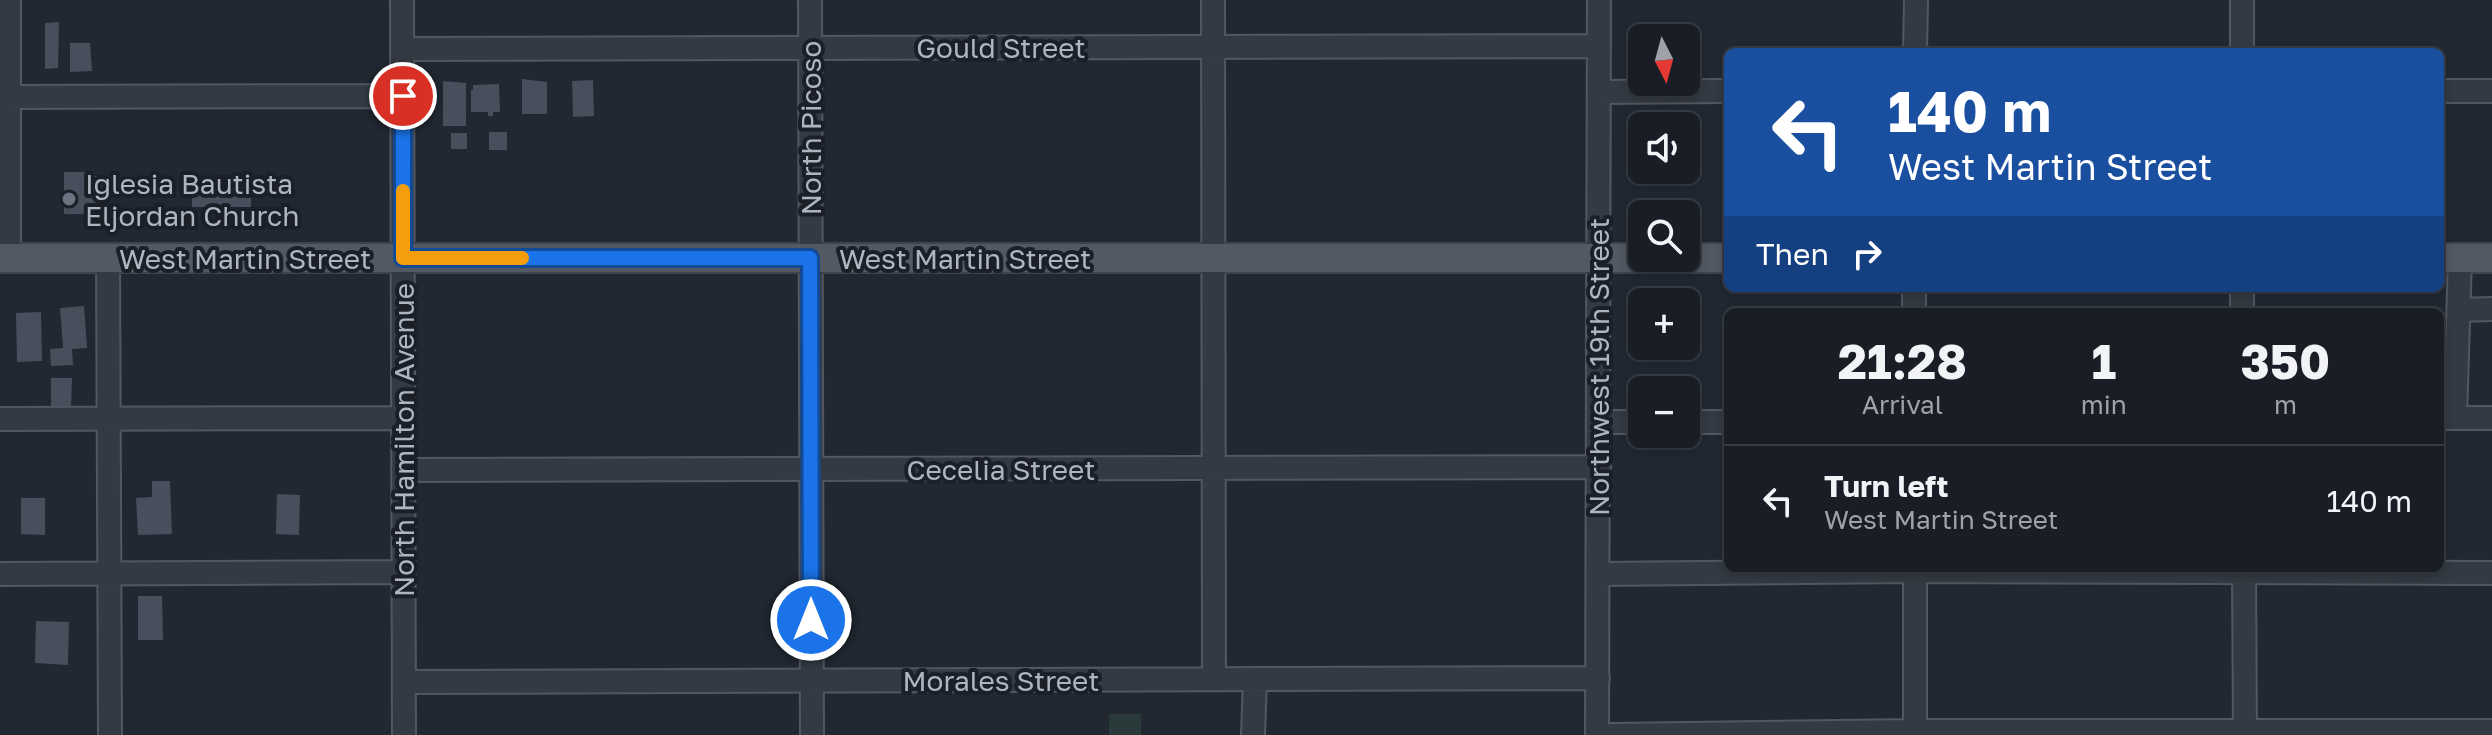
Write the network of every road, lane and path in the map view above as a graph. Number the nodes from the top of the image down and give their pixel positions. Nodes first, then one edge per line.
1 (9, 0) edge
2 (402, 0) edge
3 (810, 0) edge
4 (1213, 0) edge
5 (1599, 0) edge
6 (1916, 0) edge
7 (2242, 0) edge
8 (1599, 46) junction
9 (1213, 47) junction
10 (810, 48) junction
11 (1915, 48) edge
12 (2242, 48) edge
13 (403, 49) junction
14 (1724, 91) edge
15 (2444, 91) edge
16 (2492, 91) edge
17 (1599, 92) junction
18 (403, 96) junction
19 (4, 97) edge
20 (4, 258) edge
21 (108, 258) junction
22 (403, 258) junction
23 (810, 258) junction
24 (1214, 258) junction
25 (1598, 258) junction
26 (1628, 258) edge
27 (1700, 258) edge
28 (1724, 258) edge
29 (2450, 258) edge
30 (2492, 258) edge
31 (2492, 309) edge
32 (2459, 310) junction
33 (109, 418) junction
34 (403, 418) junction
35 (2448, 418) edge
36 (2492, 418) edge
37 (0, 419) edge
38 (1599, 422) junction
39 (1628, 422) edge
40 (1700, 422) edge
41 (1724, 422) edge
42 (1599, 467) junction
43 (1214, 468) junction
44 (811, 469) junction
45 (403, 470) junction
46 (403, 572) junction
47 (1725, 572) edge
48 (1915, 572) edge
49 (2244, 572) edge
50 (2409, 572) edge
51 (110, 573) junction
52 (2492, 573) edge
53 (0, 574) edge
54 (1598, 574) junction
55 (1598, 678) junction
56 (1214, 679) junction
57 (1255, 679) junction
58 (811, 680) junction
59 (404, 682) junction
60 (2492, 731) edge
61 (1915, 733) edge
62 (2245, 733) edge
63 (110, 735) edge
64 (404, 735) edge
65 (812, 735) edge
66 (1253, 735) edge
67 (1597, 735) edge
68 (1612, 735) edge

1 - 19 street
2 - 13 street, North Hamilton Avenue
3 - 10 street, North Picoso
4 - 9 street
5 - 8 street, Northwest 19th Street
6 - 11 street
7 - 12 street
8 - 9 street, Gould Street
8 - 17 street, Northwest 19th Street
9 - 10 street, Gould Street
9 - 24 street
10 - 13 street, Gould Street
10 - 23 street, North Picoso
13 - 18 street, North Hamilton Avenue
14 - 17 street
15 - 16 street
17 - 25 street, Northwest 19th Street
18 - 19 street
18 - 22 street, North Hamilton Avenue
19 - 20 street
20 - 21 main road, West Martin Street
21 - 22 main road, West Martin Street
21 - 33 street
22 - 23 main road, West Martin Street
22 - 34 street, North Hamilton Avenue
23 - 24 main road, West Martin Street
23 - 44 street, North Picoso
24 - 25 main road, West Martin Street
24 - 43 street
25 - 26 main road, West Martin Street
25 - 38 street, Northwest 19th Street
27 - 28 main road
29 - 30 main road
29 - 32 street
31 - 32 street
32 - 35 street
33 - 34 street
33 - 37 street
33 - 51 street
34 - 45 street, North Hamilton Avenue
35 - 36 street
38 - 39 street
38 - 42 street, Northwest 19th Street
40 - 41 street
42 - 43 street, Cecelia Street
42 - 54 street, Northwest 19th Street
43 - 44 street, Cecelia Street
43 - 56 street
44 - 45 street, Cecelia Street
44 - 58 street, North Picoso
45 - 46 street, North Hamilton Avenue
46 - 51 street
46 - 59 street, North Hamilton Avenue
47 - 54 street
48 - 61 street
49 - 62 street
50 - 52 street
51 - 53 street
51 - 63 street
54 - 55 street, Northwest 19th Street
55 - 57 street, Morales Street
55 - 67 street, Northwest 19th Street
56 - 57 street, Morales Street
56 - 58 street, Morales Street
57 - 66 street
58 - 59 street, Morales Street
58 - 65 street, North Picoso
59 - 64 street, North Hamilton Avenue
60 - 62 street
61 - 62 street
61 - 68 street

